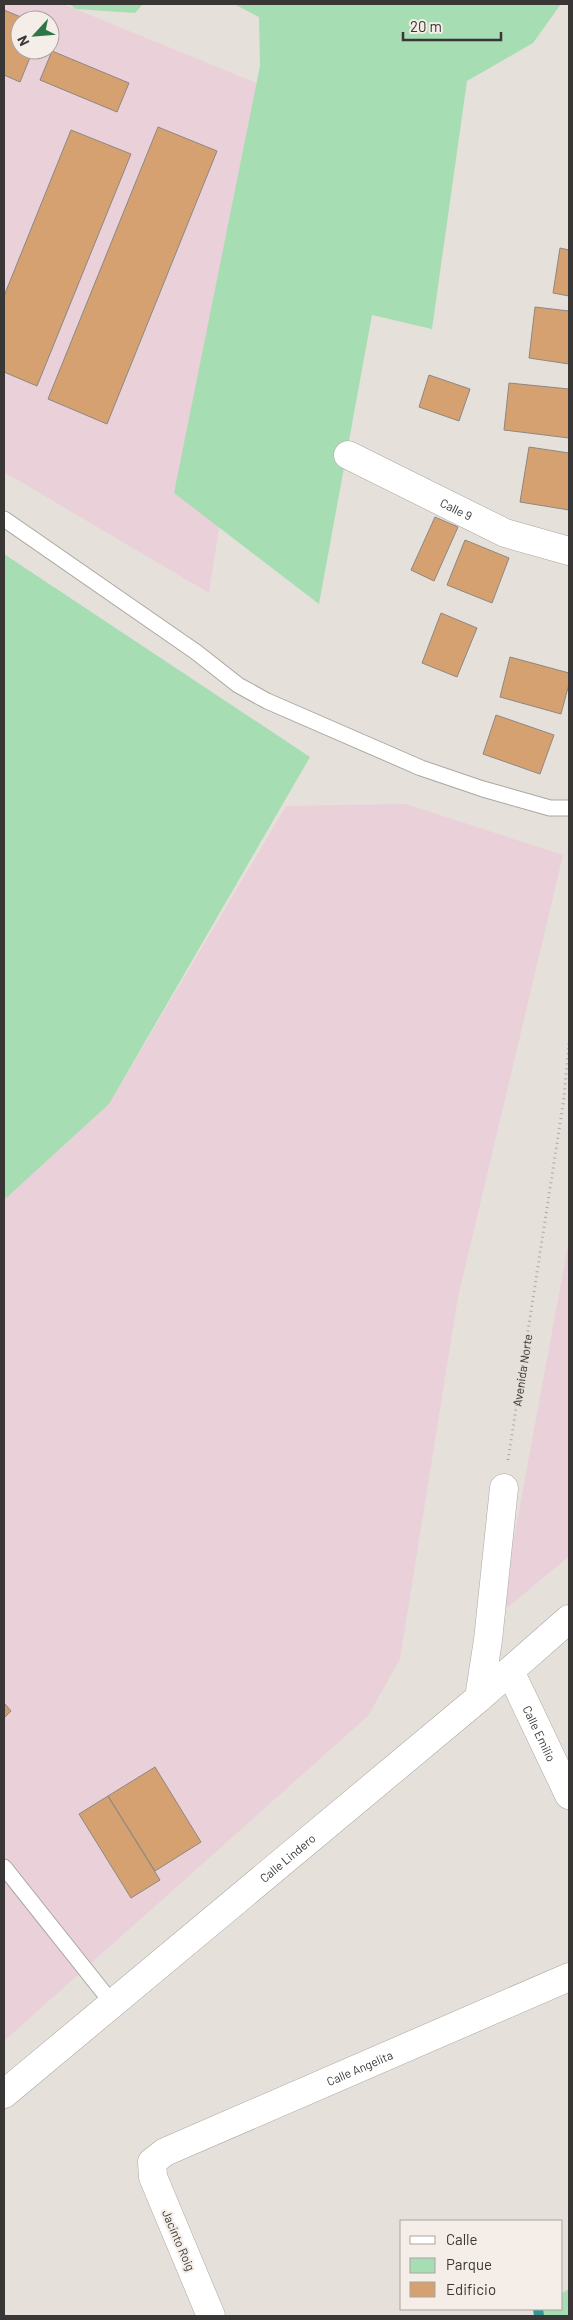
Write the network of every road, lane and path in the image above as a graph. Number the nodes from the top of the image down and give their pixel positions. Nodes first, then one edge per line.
1 (348, 455) dead end
2 (4, 519) edge
3 (569, 551) edge
4 (569, 808) edge
5 (569, 1042) edge
6 (504, 1488) joint
7 (569, 1619) edge
8 (510, 1671) junction
9 (479, 1698) junction
10 (569, 1795) edge
11 (4, 1867) edge
12 (569, 1977) edge
13 (112, 2003) junction
14 (5, 2091) edge
15 (152, 2162) joint
16 (211, 2316) edge

1 - 3 street, Calle 9
2 - 4 lane
5 - 6 path, Avenida Norte
6 - 9 street
7 - 8 street, Calle Lindero
8 - 9 street, Calle Lindero
8 - 10 street, Calle Emilio
9 - 13 street, Calle Lindero
11 - 13 lane
12 - 15 street, Calle Angelita
13 - 14 street, Calle Lindero
15 - 16 street, Jacinto Roig

